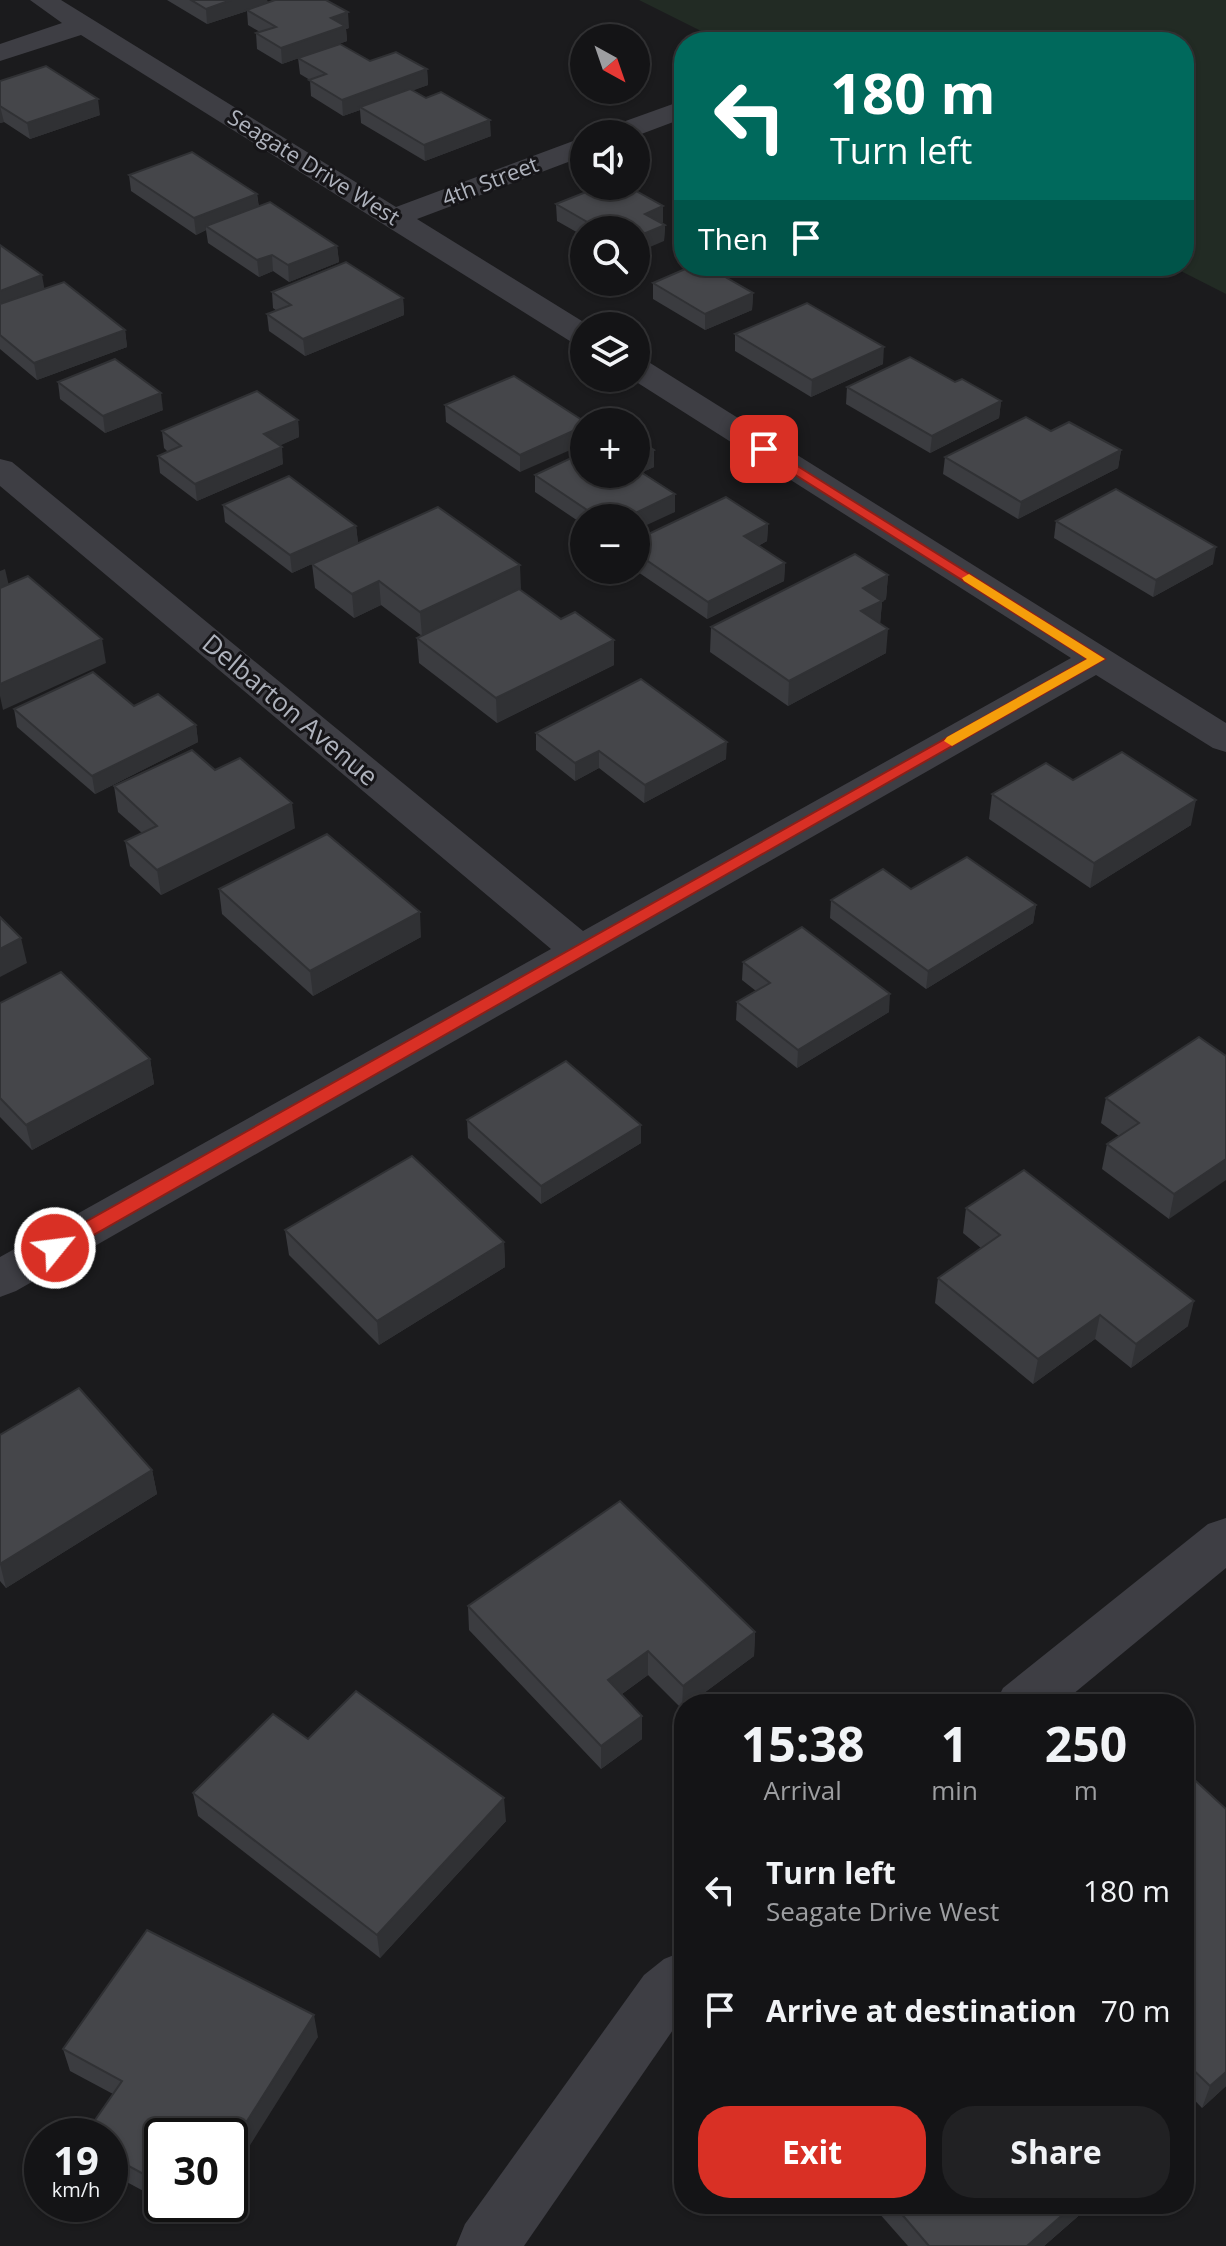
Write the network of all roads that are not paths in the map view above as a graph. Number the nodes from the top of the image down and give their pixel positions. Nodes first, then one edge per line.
1 (43, 0) edge
2 (84, 25) junction
3 (0, 53) edge
4 (674, 112) edge
5 (650, 121) edge
6 (570, 151) edge
7 (396, 217) junction
8 (570, 327) edge
9 (650, 377) edge
10 (0, 469) edge
11 (1097, 659) junction
12 (1226, 740) edge
13 (580, 951) junction
14 (0, 1279) edge
15 (1226, 1539) edge
16 (1034, 1694) edge
17 (674, 1986) edge
18 (487, 2246) edge

1 - 2 street, Seagate Drive West
2 - 3 street
2 - 7 street, Seagate Drive West
4 - 5 street
6 - 7 street, 4th Street
7 - 8 street, Seagate Drive West
9 - 11 street
10 - 13 street, Delbarton Avenue
11 - 12 street
11 - 13 street
13 - 14 street
15 - 16 street
17 - 18 street

